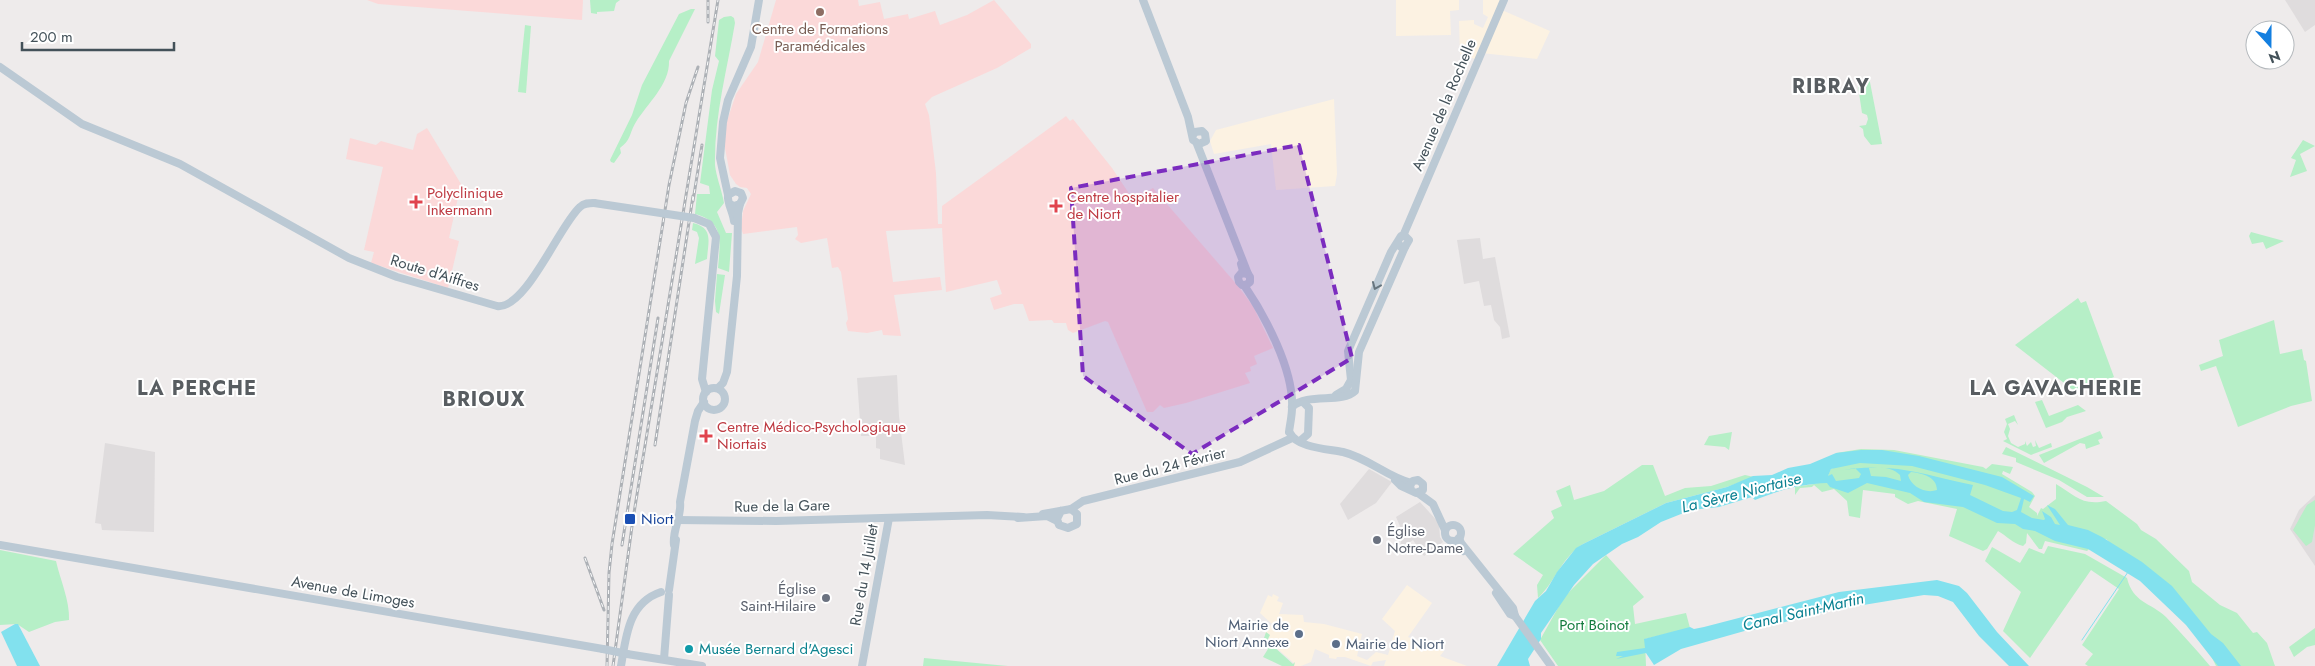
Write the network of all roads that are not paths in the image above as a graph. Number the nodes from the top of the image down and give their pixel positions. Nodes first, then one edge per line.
1 (759, 0) edge
2 (1143, 0) edge
3 (1504, 0) edge
4 (0, 67) edge
5 (1196, 133) junction
6 (721, 135) junction
7 (1201, 143) junction
8 (737, 191) junction
9 (728, 195) junction
10 (730, 204) junction
11 (740, 204) junction
12 (737, 243) junction
13 (1401, 245) junction
14 (1348, 356) junction
15 (1358, 358) junction
16 (704, 372) junction
17 (726, 372) junction
18 (716, 388) junction
19 (706, 392) junction
20 (1334, 396) junction
21 (726, 398) junction
22 (704, 402) junction
23 (1301, 405) junction
24 (709, 409) junction
25 (696, 417) junction
26 (1291, 435) junction
27 (1310, 441) junction
28 (1437, 510) junction
29 (1061, 511) junction
30 (1074, 512) junction
31 (1036, 516) junction
32 (889, 518) junction
33 (677, 520) junction
34 (1057, 521) junction
35 (1453, 524) junction
36 (1445, 530) junction
37 (1456, 540) junction
38 (0, 545) edge
39 (665, 593) junction
40 (664, 660) junction
41 (621, 666) edge
42 (702, 666) edge
43 (862, 666) edge
44 (1551, 666) edge

1 - 6 main road
2 - 5 main road
3 - 13 main road, Avenue de la Rochelle
4 - 16 main road, Route d'Aiffres, bridge
5 - 7 main road
5 - 7 main road
6 - 8 main road
6 - 9 main road
7 - 23 main road
8 - 9 main road
8 - 11 main road
9 - 10 main road
10 - 11 main road
10 - 12 main road
11 - 12 main road
12 - 17 main road
13 -> 14 main road
13 - 15 main road
14 - 15 main road
14 - 20 main road
15 - 20 main road
16 - 18 main road
16 - 19 main road, Route d'Aiffres
17 - 18 main road
17 - 21 main road
18 - 19 main road
18 - 21 main road
19 - 22 main road
20 - 23 main road
21 - 24 main road
22 - 24 main road
22 - 25 main road
23 - 26 main road
23 - 27 main road
24 - 25 main road
25 - 33 main road
26 - 27 main road
26 - 30 main road, Rue du 24 Février
27 - 28 main road
28 - 35 main road
28 - 36 main road
29 - 30 main road
29 - 31 main road, Rue de la Gare
29 - 34 main road
30 - 34 main road
31 - 32 main road, Rue de la Gare
31 - 34 main road, Rue de la Gare
32 - 33 main road, Rue de la Gare
32 - 43 main road, Rue du 14 Juillet
33 - 39 main road
35 - 36 main road
35 - 37 main road
36 - 37 main road
37 - 44 main road
38 - 40 main road, Avenue de Limoges, bridge
39 - 40 main road
39 - 41 main road
40 - 42 main road, Avenue de Limoges

